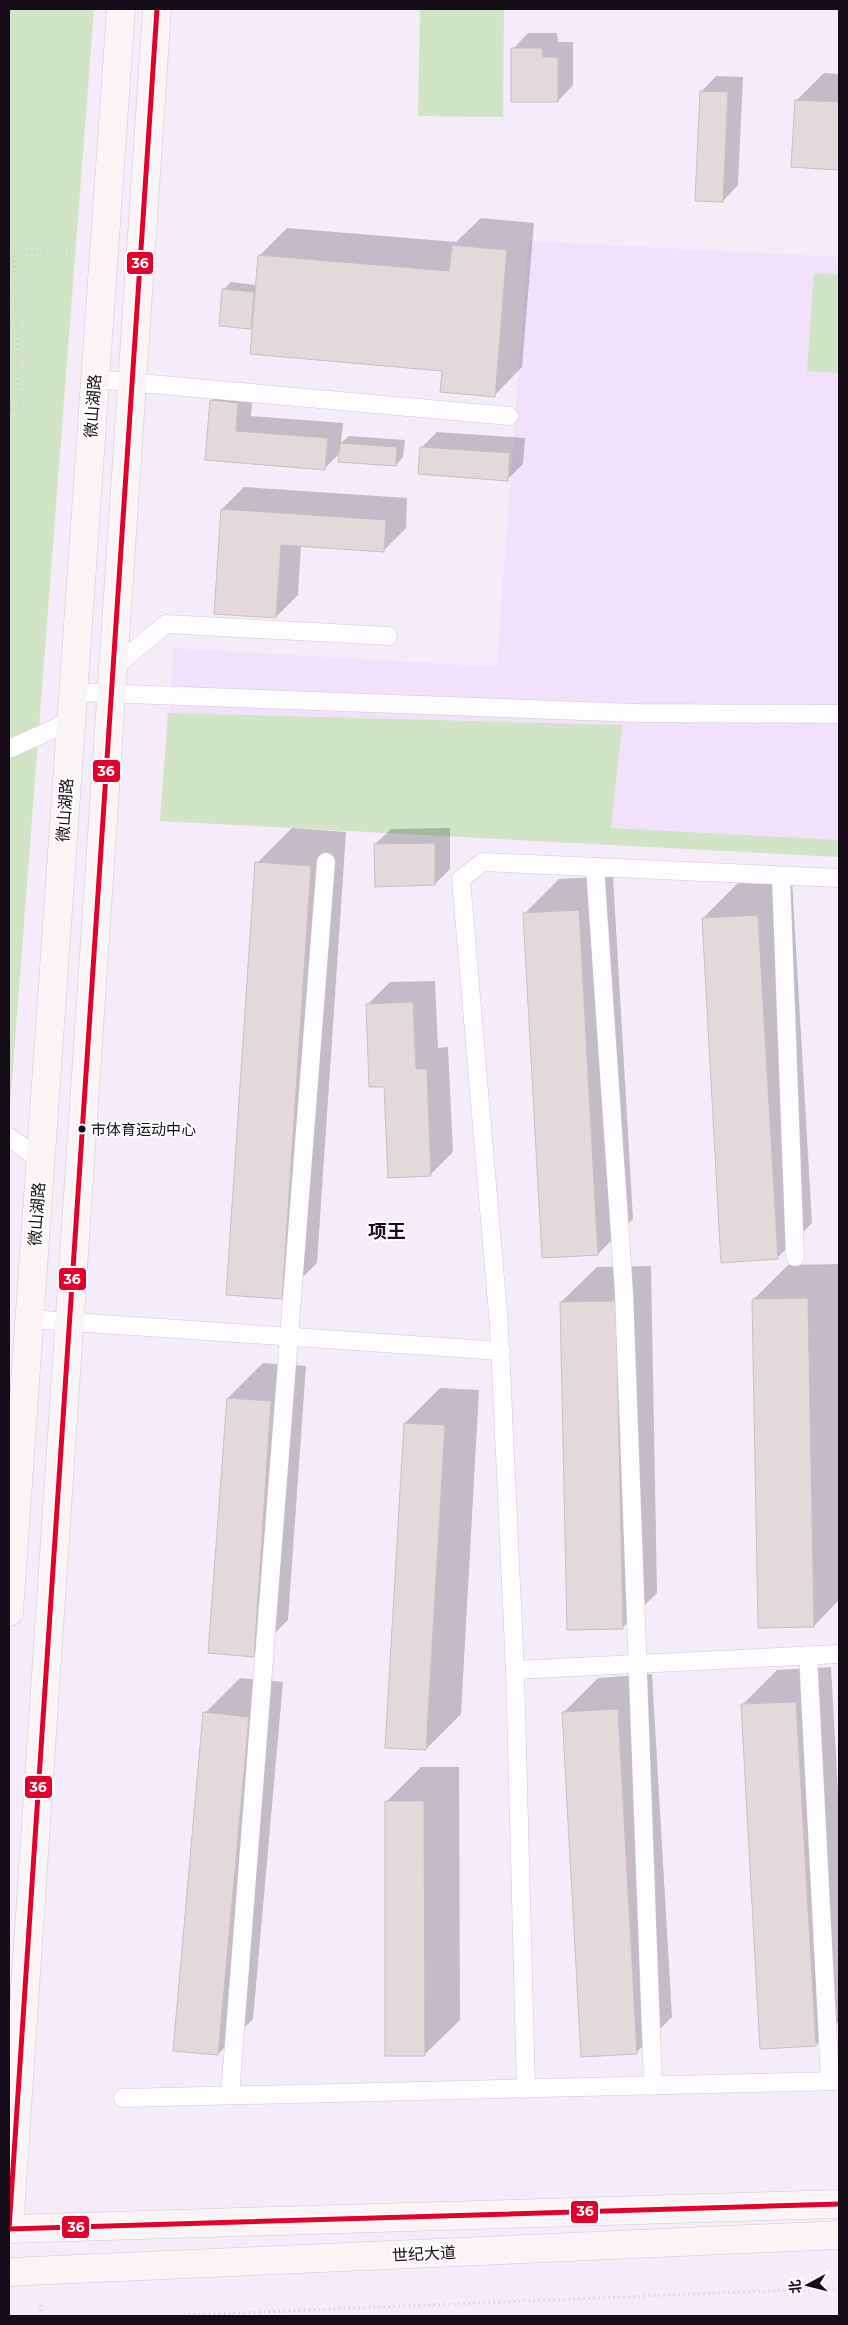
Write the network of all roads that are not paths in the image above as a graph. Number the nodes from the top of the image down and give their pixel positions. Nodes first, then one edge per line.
1 (121, 9) edge
2 (157, 9) edge
3 (95, 379) junction
4 (132, 382) junction
5 (509, 416) dead end
6 (388, 636) dead end
7 (112, 681) junction
8 (73, 692) junction
9 (839, 714) edge
10 (71, 721) junction
11 (9, 749) edge
12 (326, 862) dead end
13 (595, 867) junction
14 (781, 876) junction
15 (839, 878) edge
16 (9, 1137) edge
17 (40, 1160) junction
18 (795, 1257) dead end
19 (29, 1319) junction
20 (69, 1322) junction
21 (289, 1336) junction
22 (501, 1351) junction
23 (9, 1596) edge
24 (839, 1654) edge
25 (808, 1655) junction
26 (638, 1664) junction
27 (515, 1670) junction
28 (835, 2081) edge
29 (653, 2086) junction
30 (526, 2088) junction
31 (230, 2095) junction
32 (123, 2098) dead end
33 (839, 2204) edge
34 (9, 2229) edge
35 (839, 2235) edge
36 (9, 2272) edge

1 - 3 street, 微山湖路
2 - 4 street
3 - 4 lane
3 - 8 street, 微山湖路
4 - 5 lane
4 - 7 street
6 - 7 lane
7 - 8 lane
7 - 9 lane
7 - 20 street
8 - 10 street, 微山湖路
10 - 11 lane
10 - 17 street, 微山湖路
12 - 21 lane
13 - 14 lane
13 - 22 lane
13 - 26 lane
14 - 15 lane
14 - 18 lane
16 - 17 lane
17 - 19 street, 微山湖路
19 - 20 lane
19 - 23 street, 微山湖路
20 - 21 lane
20 - 34 street
21 - 22 lane
21 - 31 lane
22 - 27 lane
24 - 25 lane
25 - 26 lane
25 - 28 lane
26 - 27 lane
26 - 29 lane
27 - 30 lane
28 - 29 lane
29 - 30 lane
30 - 31 lane
31 - 32 lane
33 - 34 street
35 - 36 street, 世纪大道

